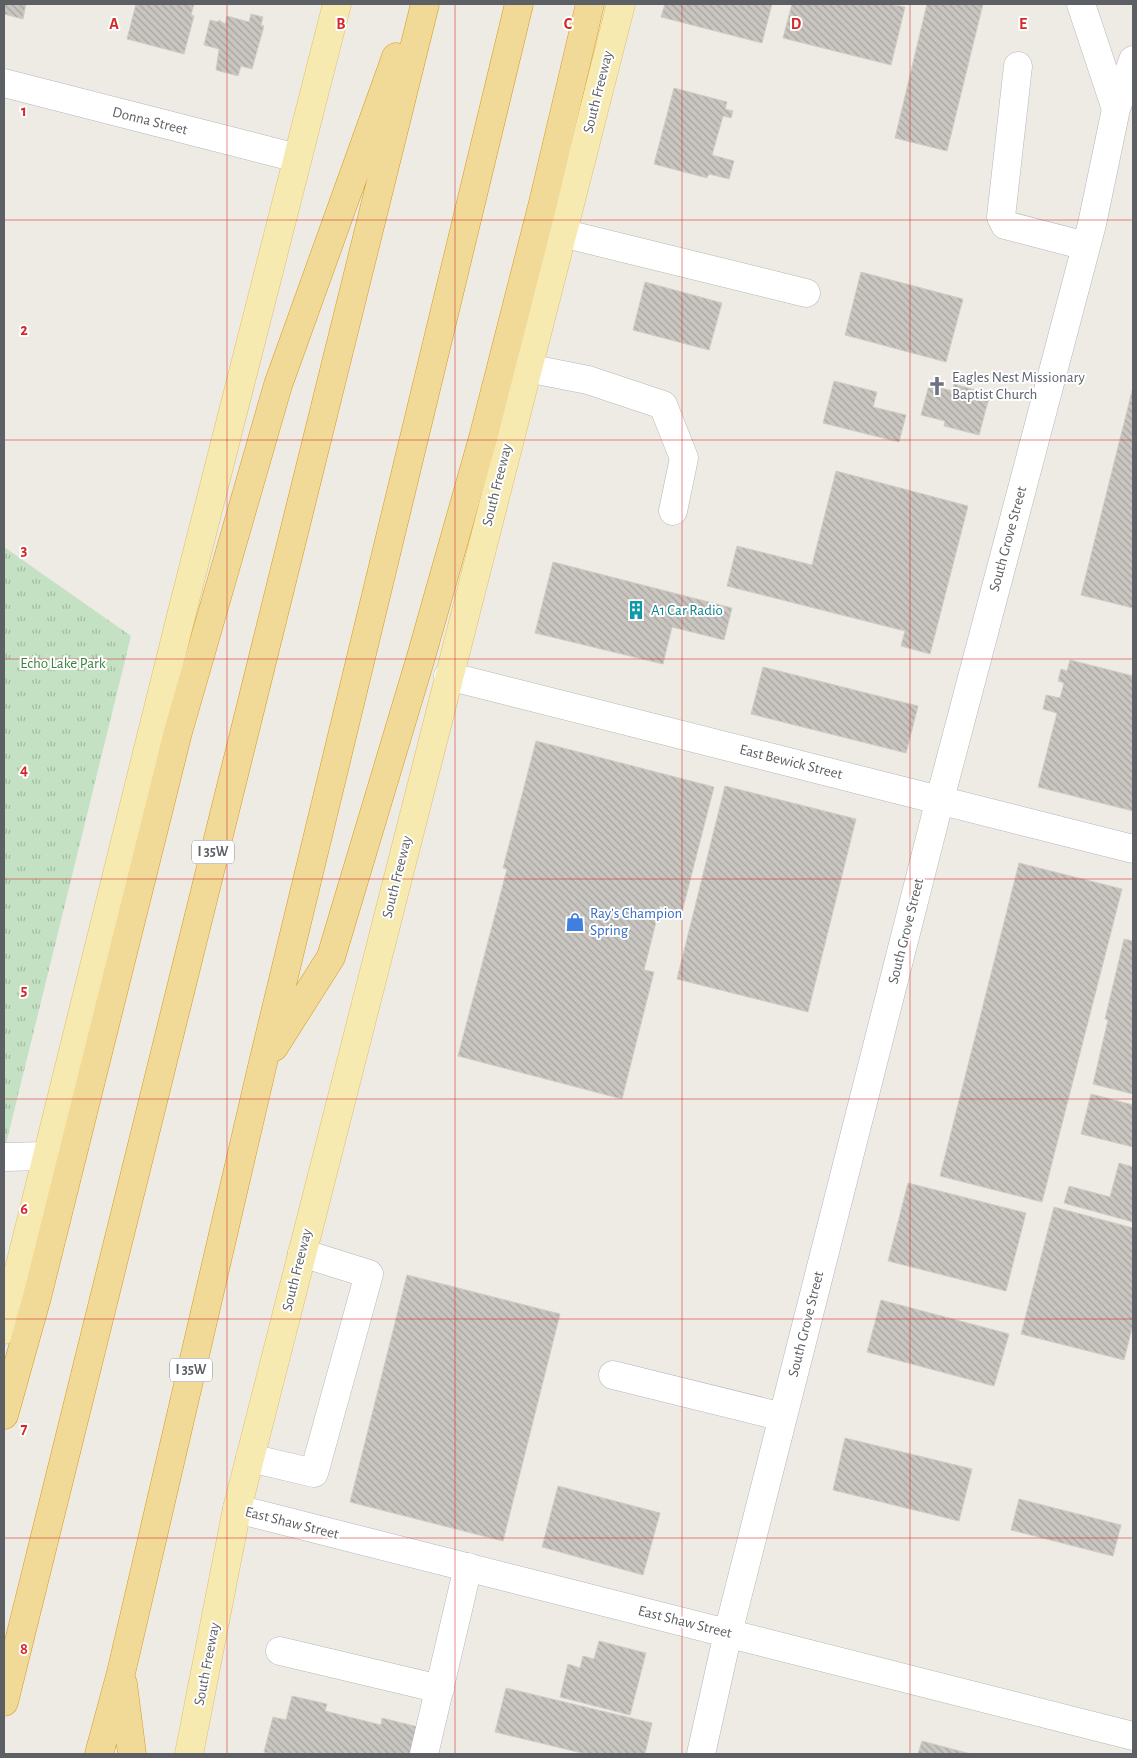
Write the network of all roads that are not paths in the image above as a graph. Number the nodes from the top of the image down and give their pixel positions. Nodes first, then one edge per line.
1 (337, 4) edge
2 (415, 4) edge
3 (425, 4) edge
4 (520, 4) edge
5 (590, 4) edge
6 (621, 4) edge
7 (1081, 4) edge
8 (1133, 60) edge
9 (1018, 66) dead end
10 (4, 83) edge
11 (1116, 109) junction
12 (297, 158) junction
13 (562, 233) junction
14 (1086, 246) junction
15 (806, 293) dead end
16 (527, 368) junction
17 (673, 511) dead end
18 (448, 676) junction
19 (940, 799) junction
20 (1133, 849) edge
21 (262, 1067) junction
22 (46, 1156) junction
23 (4, 1157) edge
24 (302, 1253) junction
25 (4, 1330) edge
26 (613, 1375) dead end
27 (4, 1415) edge
28 (783, 1417) junction
29 (250, 1458) junction
30 (237, 1509) junction
31 (468, 1567) junction
32 (728, 1633) junction
33 (280, 1651) dead end
34 (121, 1673) junction
35 (440, 1688) junction
36 (4, 1702) edge
37 (1133, 1736) edge
38 (1133, 1743) edge
39 (98, 1754) edge
40 (132, 1754) edge
41 (190, 1754) edge
42 (424, 1754) edge
43 (701, 1754) edge
44 (1130, 1754) edge

1 - 12 main road
2 - 27 highway
3 - 36 highway, I 35W
4 - 21 highway, I 35W
5 - 21 highway
6 - 13 main road, South Freeway
7 - 11 street
8 - 11 street, South Grove Street
9 - 14 street
10 - 12 street, Donna Street
11 - 14 street, South Grove Street
12 - 22 main road
13 - 15 street
13 - 16 main road, South Freeway
14 - 19 street, South Grove Street
16 - 17 street
16 - 18 main road, South Freeway
18 - 19 street, East Bewick Street
18 - 24 main road, South Freeway
19 - 20 street, East Bewick Street
19 - 28 street, South Grove Street
21 - 34 highway, I 35W
22 - 23 street
22 - 25 main road
24 - 29 main road, South Freeway
24 - 29 street
26 - 28 street
28 - 32 street, South Grove Street
29 - 30 main road, South Freeway
30 - 31 street, East Shaw Street
30 - 41 main road, South Freeway
31 - 32 street, East Shaw Street
31 - 35 street
32 - 37 street, East Shaw Street
32 - 43 street, South Grove Street
33 - 35 street
34 - 39 highway, I 35W
34 - 40 highway
35 - 42 street
38 - 44 street

